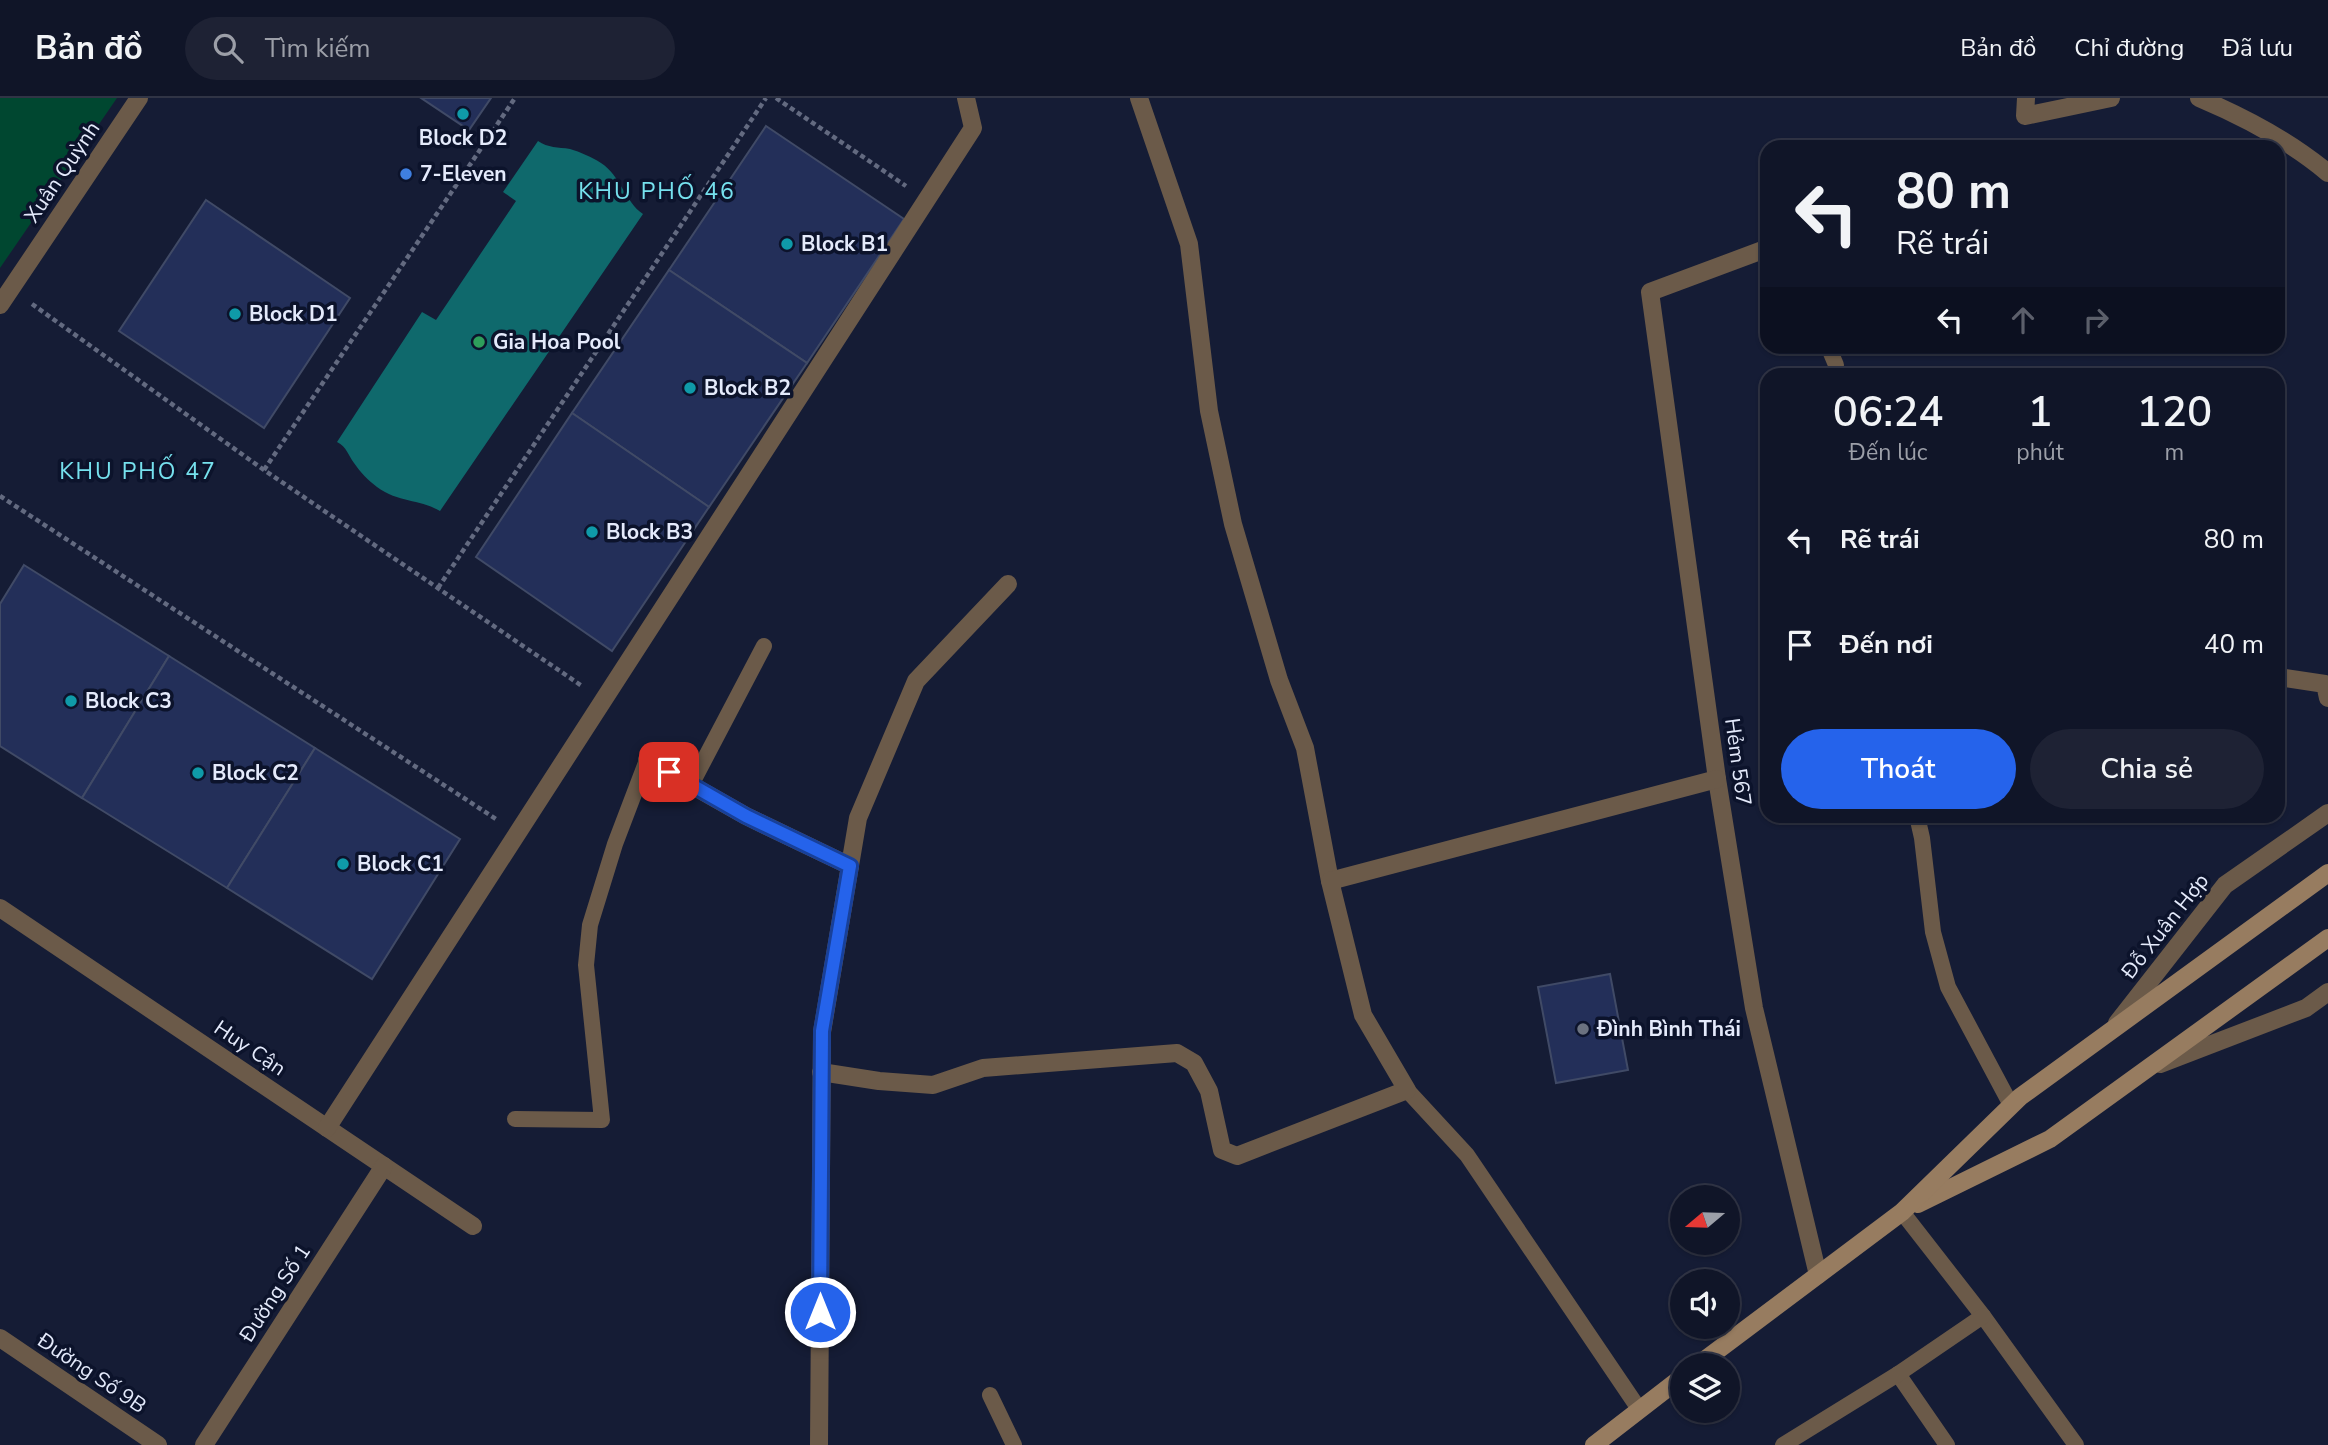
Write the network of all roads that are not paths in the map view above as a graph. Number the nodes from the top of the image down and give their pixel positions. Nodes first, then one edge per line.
1 (139, 98) edge
2 (966, 98) edge
3 (1139, 98) edge
4 (2026, 98) edge
5 (2111, 98) edge
6 (2199, 98) edge
7 (2279, 140) edge
8 (2285, 143) edge
9 (2328, 173) edge
10 (1760, 251) edge
11 (0, 305) edge
12 (1831, 354) edge
13 (1836, 365) dead end
14 (1007, 584) dead end
15 (764, 646) dead end
16 (2285, 678) edge
17 (2328, 698) edge
18 (647, 760) joint
19 (1717, 779) junction
20 (691, 785) junction
21 (2328, 813) edge
22 (1919, 823) edge
23 (850, 866) junction
24 (2328, 873) edge
25 (1330, 881) junction
26 (0, 908) edge
27 (2328, 938) edge
28 (2328, 992) edge
29 (2114, 1027) junction
30 (2147, 1069) junction
31 (821, 1072) junction
32 (1407, 1090) junction
33 (2011, 1105) junction
34 (515, 1119) dead end
35 (327, 1128) junction
36 (384, 1166) junction
37 (1902, 1212) junction
38 (474, 1226) dead end
39 (1818, 1275) junction
40 (1983, 1316) junction
41 (0, 1338) edge
42 (1714, 1353) edge
43 (1898, 1374) junction
44 (1670, 1386) edge
45 (990, 1395) dead end
46 (1639, 1409) junction
47 (158, 1445) edge
48 (204, 1445) edge
49 (819, 1445) edge
50 (1014, 1445) edge
51 (1594, 1445) edge
52 (1783, 1445) edge
53 (1947, 1445) edge
54 (2076, 1445) edge

1 - 11 street, Xuân Quỳnh
2 - 35 street
3 - 25 street
4 - 5 street
6 - 7 street
8 - 9 street
10 - 19 street, Hẻm 567
12 - 13 lane
14 - 23 street
15 - 20 lane
16 - 17 street
18 - 20 street
18 - 34 lane
19 - 25 street
19 - 39 street, Hẻm 567
20 - 23 street
21 - 29 street, Đỗ Xuân Hợp
22 - 33 lane
23 - 31 street
24 - 29 main road, Đỗ Xuân Hợp
25 - 32 street
26 - 35 street, Huy Cận
27 - 30 main road, Đỗ Xuân Hợp
28 - 30 street, Đỗ Xuân Hợp
29 - 33 main road, Đỗ Xuân Hợp
30 - 37 main road, Đỗ Xuân Hợp
31 - 32 street
31 - 49 street
32 - 46 lane
33 - 37 main road, Đỗ Xuân Hợp
35 - 36 street, Huy Cận
36 - 38 street, Huy Cận
36 - 48 street, Đường Số 1
37 - 39 main road, Đỗ Xuân Hợp
37 - 40 lane
39 - 42 main road, Đỗ Xuân Hợp
40 - 43 lane
40 - 54 lane
41 - 47 street, Đường Số 9B
43 - 52 lane
43 - 53 lane
44 - 46 main road
45 - 50 lane
46 - 51 main road

